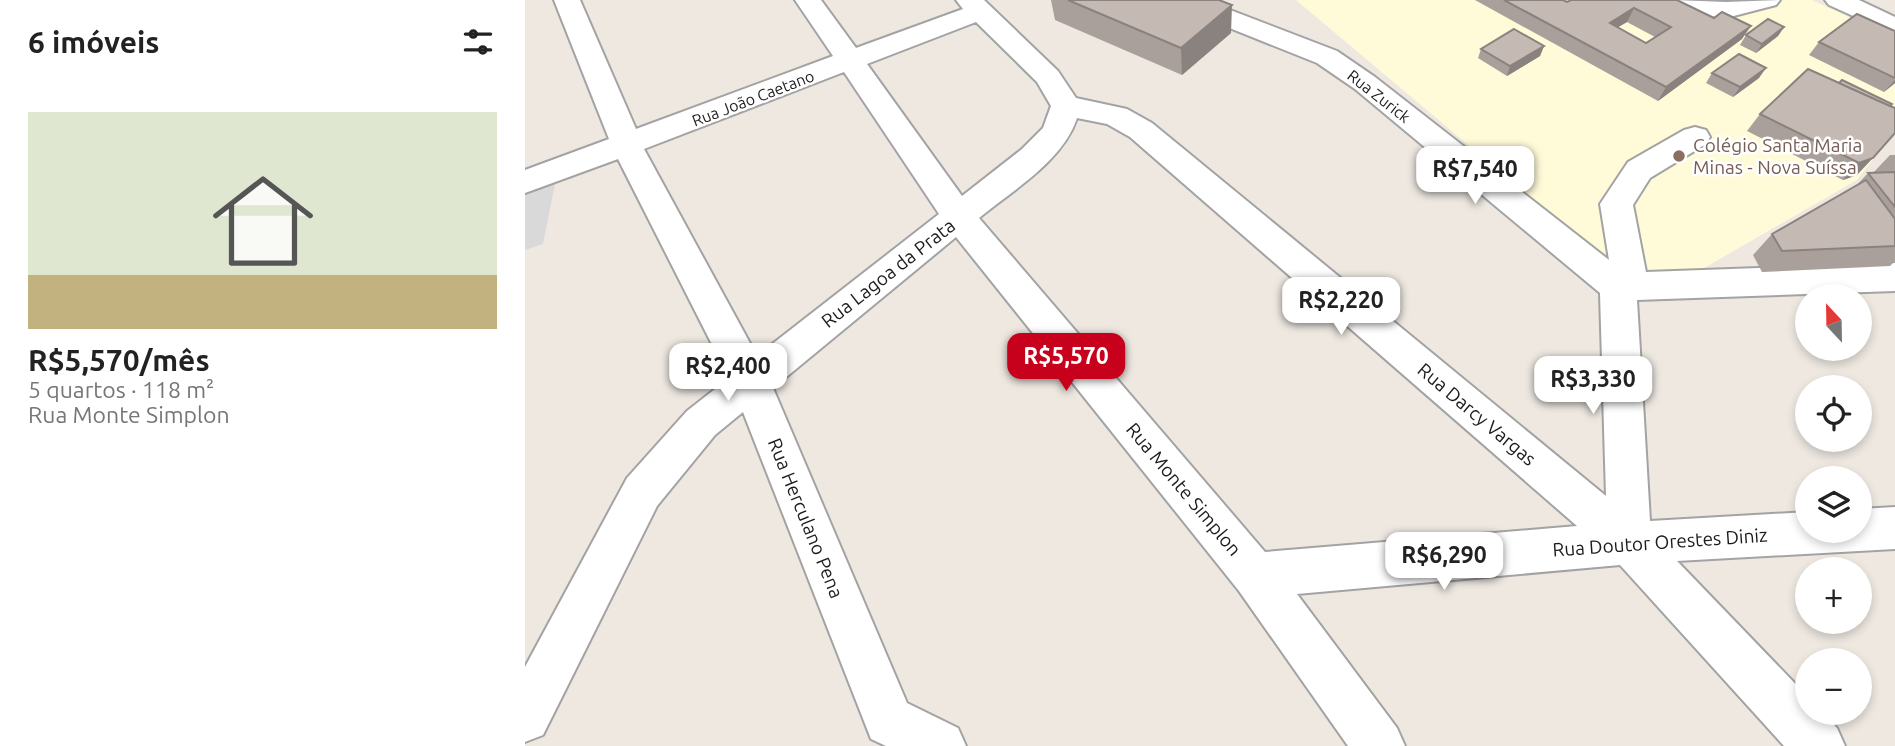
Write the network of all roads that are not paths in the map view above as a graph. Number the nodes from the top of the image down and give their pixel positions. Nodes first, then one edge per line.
1 (568, 0) edge
2 (808, 0) edge
3 (1181, 0) edge
4 (1767, 0) edge
5 (1838, 0) edge
6 (975, 6) edge
7 (1681, 6) edge
8 (1895, 27) edge
9 (852, 61) junction
10 (1066, 106) junction
11 (1695, 137) dead end
12 (627, 145) junction
13 (525, 182) edge
14 (959, 217) junction
15 (1895, 277) edge
16 (1624, 287) junction
17 (751, 382) junction
18 (1895, 528) edge
19 (1872, 529) edge
20 (1795, 534) edge
21 (1629, 543) junction
22 (1255, 575) junction
23 (525, 717) edge
24 (894, 734) edge
25 (940, 746) edge
26 (1379, 746) edge
27 (1819, 746) edge

1 - 12 street, Rua Herculano Pena
2 - 9 street, Rua Monte Simplon
3 - 16 street, Rua Zurick
4 - 7 street
5 - 8 street
6 - 9 street, Rua João Caetano
6 - 10 street
9 - 12 street, Rua João Caetano
9 - 14 street, Rua Monte Simplon
10 - 14 street, Rua Lagoa da Prata
10 - 21 street, Rua Darcy Vargas
11 - 16 street
12 - 13 street, Rua João Caetano
12 - 17 street, Rua Herculano Pena
14 - 17 street, Rua Lagoa da Prata
14 - 22 street, Rua Monte Simplon
15 - 16 street
16 - 21 street
17 - 23 street, Rua Lagoa da Prata
17 - 24 street, Rua Herculano Pena
18 - 19 street, Rua Doutor Orestes Diniz
20 - 21 street, Rua Doutor Orestes Diniz
21 - 22 street, Rua Doutor Orestes Diniz
21 - 27 street, Rua Darcy Vargas
22 - 26 street, Rua Monte Simplon
24 - 25 street, Rua Herculano Pena

